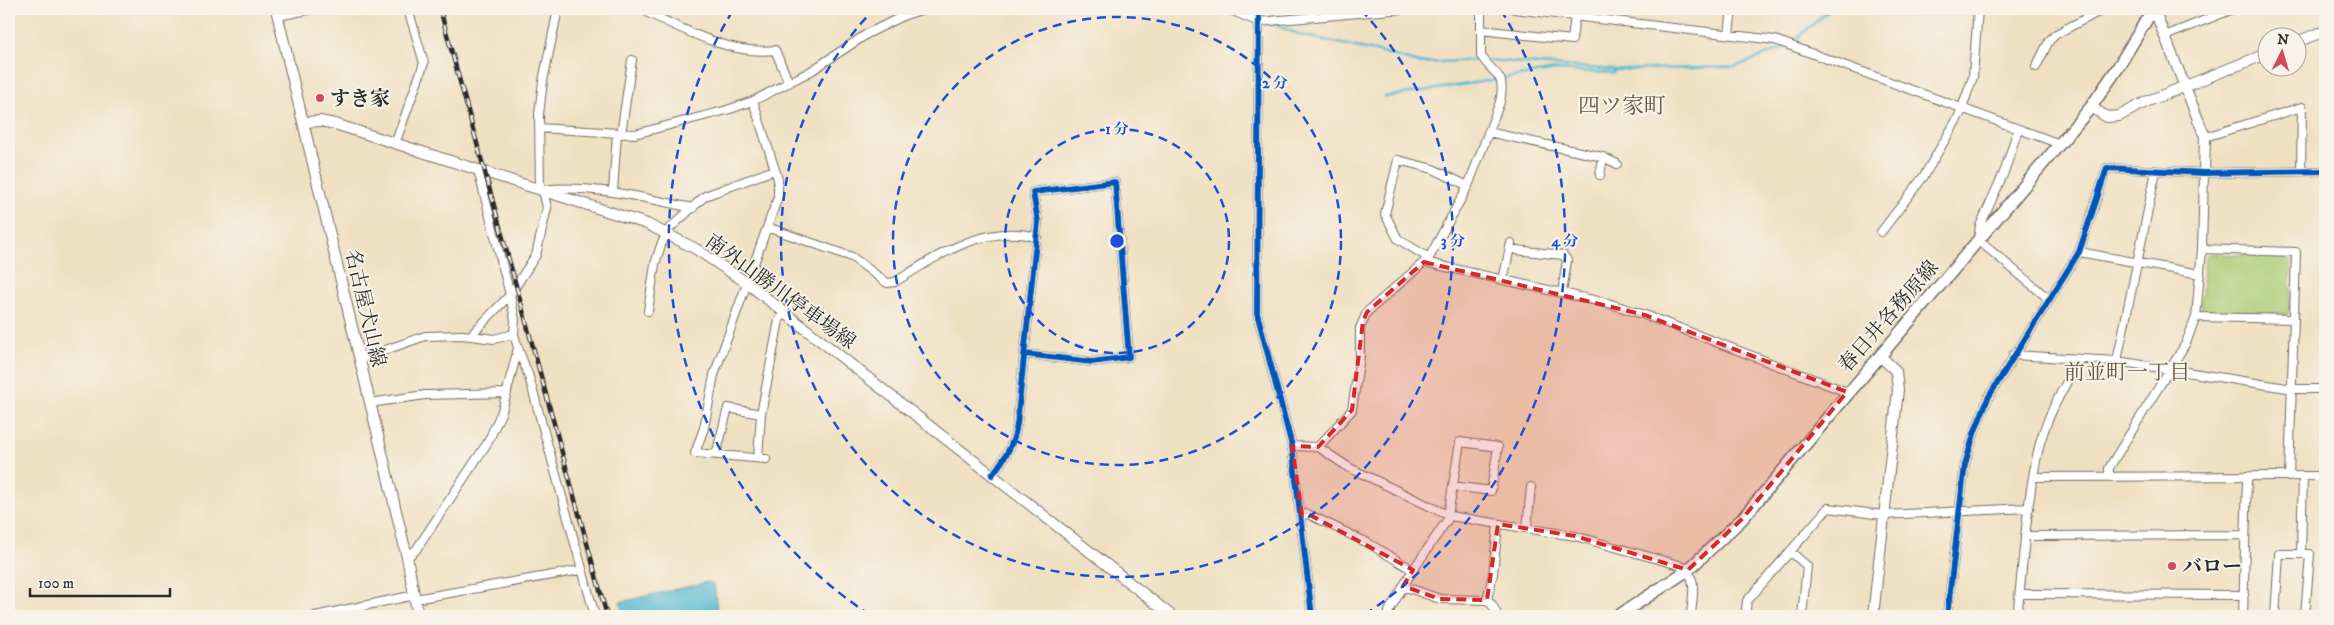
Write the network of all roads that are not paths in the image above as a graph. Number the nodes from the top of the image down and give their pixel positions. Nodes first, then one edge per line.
1 (313, 9) edge
2 (408, 9) edge
3 (558, 9) edge
4 (640, 9) edge
5 (926, 9) edge
6 (1228, 9) edge
7 (1302, 9) edge
8 (1403, 9) edge
9 (1481, 9) edge
10 (1514, 9) edge
11 (1732, 9) edge
12 (1978, 9) edge
13 (2104, 9) edge
14 (2153, 9) edge
15 (2233, 9) edge
16 (1373, 10) edge
17 (2221, 11) edge
18 (277, 12) edge
19 (1259, 15) edge
20 (1575, 16) junction
21 (1303, 17) junction
22 (1481, 30) junction
23 (2325, 31) edge
24 (1729, 34) junction
25 (2165, 36) junction
26 (2306, 38) edge
27 (2256, 58) edge
28 (632, 60) dead end
29 (2036, 67) dead end
30 (789, 83) junction
31 (2185, 87) junction
32 (753, 101) junction
33 (2091, 107) junction
34 (1962, 108) junction
35 (305, 122) junction
36 (539, 128) junction
37 (2018, 129) junction
38 (1488, 132) junction
39 (619, 134) junction
40 (2204, 136) junction
41 (395, 144) junction
42 (2060, 144) junction
43 (1602, 158) junction
44 (1616, 164) dead end
45 (478, 170) junction
46 (774, 170) junction
47 (2156, 171) junction
48 (2301, 171) junction
49 (2325, 171) edge
50 (2204, 173) junction
51 (1600, 174) dead end
52 (1468, 186) junction
53 (542, 189) junction
54 (613, 191) junction
55 (693, 208) junction
56 (767, 227) junction
57 (1881, 232) dead end
58 (666, 234) junction
59 (1036, 237) junction
60 (1978, 240) junction
61 (2202, 249) junction
62 (2079, 252) junction
63 (1427, 260) junction
64 (2138, 263) junction
65 (2200, 274) junction
66 (1503, 280) junction
67 (747, 282) junction
68 (1562, 293) junction
69 (510, 295) junction
70 (2049, 299) junction
71 (648, 311) dead end
72 (785, 312) junction
73 (2196, 316) junction
74 (2294, 319) junction
75 (514, 334) junction
76 (471, 335) junction
77 (518, 348) junction
78 (1025, 354) junction
79 (2013, 355) junction
80 (1880, 356) junction
81 (360, 359) junction
82 (2079, 360) junction
83 (2117, 361) junction
84 (2171, 368) junction
85 (2293, 389) junction
86 (2325, 389) edge
87 (1848, 392) junction
88 (507, 393) junction
89 (370, 403) junction
90 (761, 414) junction
91 (1292, 446) junction
92 (1318, 447) junction
93 (716, 455) junction
94 (992, 475) junction
95 (2303, 476) junction
96 (2325, 476) edge
97 (2033, 477) junction
98 (2109, 477) junction
99 (2290, 477) junction
100 (2247, 478) junction
101 (1453, 486) junction
102 (1532, 487) dead end
103 (2029, 508) junction
104 (1958, 511) junction
105 (1883, 514) junction
106 (1302, 515) junction
107 (1449, 516) junction
108 (1498, 524) junction
109 (1527, 528) junction
110 (2245, 535) junction
111 (2026, 536) junction
112 (1790, 552) junction
113 (2301, 554) junction
114 (406, 557) junction
115 (581, 570) junction
116 (1413, 570) junction
117 (1688, 570) junction
118 (1403, 586) junction
119 (2020, 594) junction
120 (2244, 595) junction
121 (415, 597) junction
122 (1487, 600) junction
123 (1388, 615) edge
124 (315, 616) edge
125 (418, 616) edge
126 (595, 616) edge
127 (1172, 616) edge
128 (1312, 616) edge
129 (1498, 616) edge
130 (1618, 616) edge
131 (1691, 616) edge
132 (1745, 616) edge
133 (1802, 616) edge
134 (1873, 616) edge
135 (1947, 616) edge
136 (2017, 616) edge
137 (2243, 616) edge
138 (2275, 616) edge
139 (2305, 616) edge

1 - 18 street
2 - 41 street
3 - 36 street
4 - 30 street
5 - 30 street
6 - 19 street
7 - 21 street
8 - 16 street
9 - 22 street
10 - 20 street
11 - 24 street
12 - 34 street
13 - 29 street
14 - 25 main road
14 - 33 main road, 春日井各務原線
15 - 17 street
16 - 21 street
17 - 25 street
18 - 35 main road, 名古屋犬山線
19 - 21 street
19 - 91 street
20 - 22 street
20 - 24 street
22 - 38 street
23 - 26 main road
24 - 34 street
25 - 31 main road
27 - 31 main road
28 - 39 street
30 - 32 street
31 - 33 main road
31 - 40 main road
32 - 39 street
32 - 46 street
33 - 42 main road, 春日井各務原線
34 - 37 street
34 - 57 street
35 - 41 main road, 南外山勝川停車場線
35 - 81 main road, 名古屋犬山線
36 - 39 street
36 - 53 street
37 - 42 street
37 - 60 street
38 - 43 street
38 - 52 street
39 - 54 street
40 - 48 street
40 - 50 main road
41 - 45 main road, 南外山勝川停車場線
42 - 60 main road, 春日井各務原線
43 - 44 street
43 - 51 street
45 - 53 main road, 南外山勝川停車場線
45 - 69 street
46 - 55 street
46 - 56 street
47 - 50 street
47 - 62 street
47 - 64 street
48 - 49 street
48 - 50 street
50 - 61 street
52 - 63 street
52 - 63 street
53 - 54 street
53 - 58 main road, 南外山勝川停車場線
53 - 69 street
54 - 55 street
55 - 58 street
56 - 59 street
56 - 67 street
58 - 67 main road, 南外山勝川停車場線
58 - 71 street
59 - 78 street
59 - 78 street
60 - 70 street
60 - 80 main road, 春日井各務原線
61 - 65 street
61 - 74 street
62 - 64 street
62 - 70 street
63 - 66 street
63 - 92 street
64 - 65 street
64 - 83 street
65 - 73 street
66 - 68 street
66 - 68 street
67 - 72 main road, 南外山勝川停車場線
67 - 93 street
68 - 87 street
69 - 75 street
69 - 76 street
70 - 79 street
72 - 90 street
72 - 94 main road, 南外山勝川停車場線
73 - 74 street
73 - 84 street
74 - 85 street
75 - 76 street
75 - 77 street
76 - 81 street
77 - 88 street
77 - 115 street
78 - 94 street
79 - 82 street
79 - 104 street
80 - 87 main road, 春日井各務原線
80 - 105 main road
81 - 89 main road, 名古屋犬山線
82 - 83 street
82 - 97 street
83 - 84 street
84 - 85 street
84 - 98 street
85 - 86 street
85 - 99 street
87 - 117 main road, 春日井各務原線
88 - 89 street
88 - 114 street
89 - 114 main road, 名古屋犬山線
90 - 93 street
90 - 93 street
91 - 92 street
91 - 106 street
92 - 107 street
94 - 127 main road, 南外山勝川停車場線
95 - 96 street
95 - 99 street
95 - 113 street
97 - 98 street
97 - 103 street
98 - 100 street
99 - 100 street
100 - 110 street
101 - 101 street
101 - 107 street
102 - 109 street
103 - 104 street
103 - 111 street
104 - 105 street
104 - 135 street
105 - 112 street
105 - 134 main road
106 - 116 street
106 - 128 street
107 - 108 street
107 - 116 street
108 - 109 street
108 - 122 street
109 - 117 street
110 - 111 street
110 - 120 street
111 - 119 street
112 - 132 street
112 - 133 street
113 - 138 street
113 - 139 street
114 - 121 main road, 名古屋犬山線
115 - 121 street
115 - 126 street
116 - 118 street
117 - 130 main road, 春日井各務原線
117 - 131 street
118 - 122 street
118 - 123 street
119 - 120 street
119 - 136 street
120 - 137 street
121 - 124 street
121 - 125 main road, 名古屋犬山線
122 - 129 street

